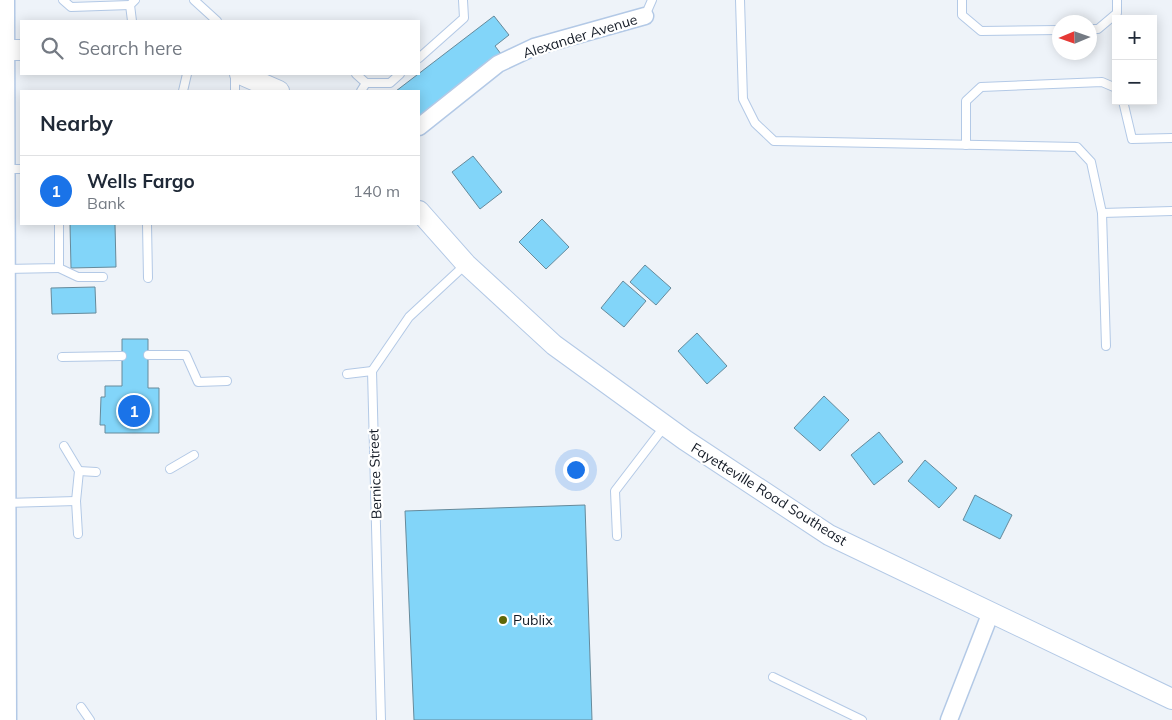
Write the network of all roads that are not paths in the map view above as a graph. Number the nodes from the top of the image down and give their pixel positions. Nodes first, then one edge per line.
1 (3, 0) edge
2 (63, 0) edge
3 (194, 0) edge
4 (463, 0) edge
5 (652, 0) edge
6 (740, 0) edge
7 (962, 0) edge
8 (1117, 0) edge
9 (133, 3) edge
10 (645, 16) joint
11 (132, 20) edge
12 (216, 20) edge
13 (1097, 29) edge
14 (1052, 30) edge
15 (13, 50) edge
16 (420, 57) edge
17 (187, 75) edge
18 (235, 75) edge
19 (242, 75) edge
20 (357, 75) edge
21 (399, 75) edge
22 (366, 83) junction
23 (1112, 86) edge
24 (183, 90) edge
25 (235, 90) edge
26 (277, 90) edge
27 (361, 90) edge
28 (1125, 105) edge
29 (420, 126) edge
30 (1172, 138) edge
31 (966, 145) junction
32 (13, 169) edge
33 (1172, 211) edge
34 (420, 212) edge
35 (1102, 213) junction
36 (59, 225) edge
37 (147, 225) edge
38 (466, 264) junction
39 (59, 268) junction
40 (5, 270) junction
41 (103, 277) dead end
42 (148, 278) dead end
43 (1106, 346) dead end
44 (148, 355) dead end
45 (122, 356) dead end
46 (62, 357) dead end
47 (372, 371) junction
48 (347, 374) dead end
49 (227, 381) dead end
50 (665, 426) junction
51 (64, 446) dead end
52 (194, 455) dead end
53 (170, 469) dead end
54 (79, 472) junction
55 (96, 472) dead end
56 (76, 501) junction
57 (5, 503) junction
58 (78, 534) dead end
59 (617, 536) dead end
60 (991, 612) junction
61 (773, 677) dead end
62 (1172, 699) edge
63 (80, 707) dead end
64 (5, 720) edge
65 (90, 720) edge
66 (381, 720) edge
67 (862, 720) edge
68 (949, 720) edge

1 - 15 main road
2 - 9 lane
3 - 12 lane
4 - 16 lane
5 - 10 lane
6 - 31 lane
7 - 14 lane
8 - 13 lane
9 - 11 lane
10 - 29 street, Alexander Avenue
15 - 32 main road
17 - 24 lane
18 - 25 lane
19 - 26 street
20 - 22 lane
21 - 22 lane
22 - 27 lane
23 - 31 lane
28 - 30 lane
31 - 35 lane
32 - 40 main road
33 - 35 lane
34 - 38 street, Fayetteville Road Southeast
35 - 43 lane
36 - 39 lane
37 - 42 lane
38 - 47 lane
38 - 50 street, Fayetteville Road Southeast
39 - 40 lane
39 - 41 lane
40 - 57 main road
44 - 49 lane
45 - 46 lane
47 - 48 lane
47 - 66 lane, Bernice Street
50 - 59 lane
50 - 60 street, Fayetteville Road Southeast
51 - 54 lane
52 - 53 lane
54 - 55 lane
54 - 56 lane
56 - 57 lane
56 - 58 lane
57 - 64 main road
60 - 62 street, Fayetteville Road Southeast
60 - 68 street
61 - 67 lane
63 - 65 lane

